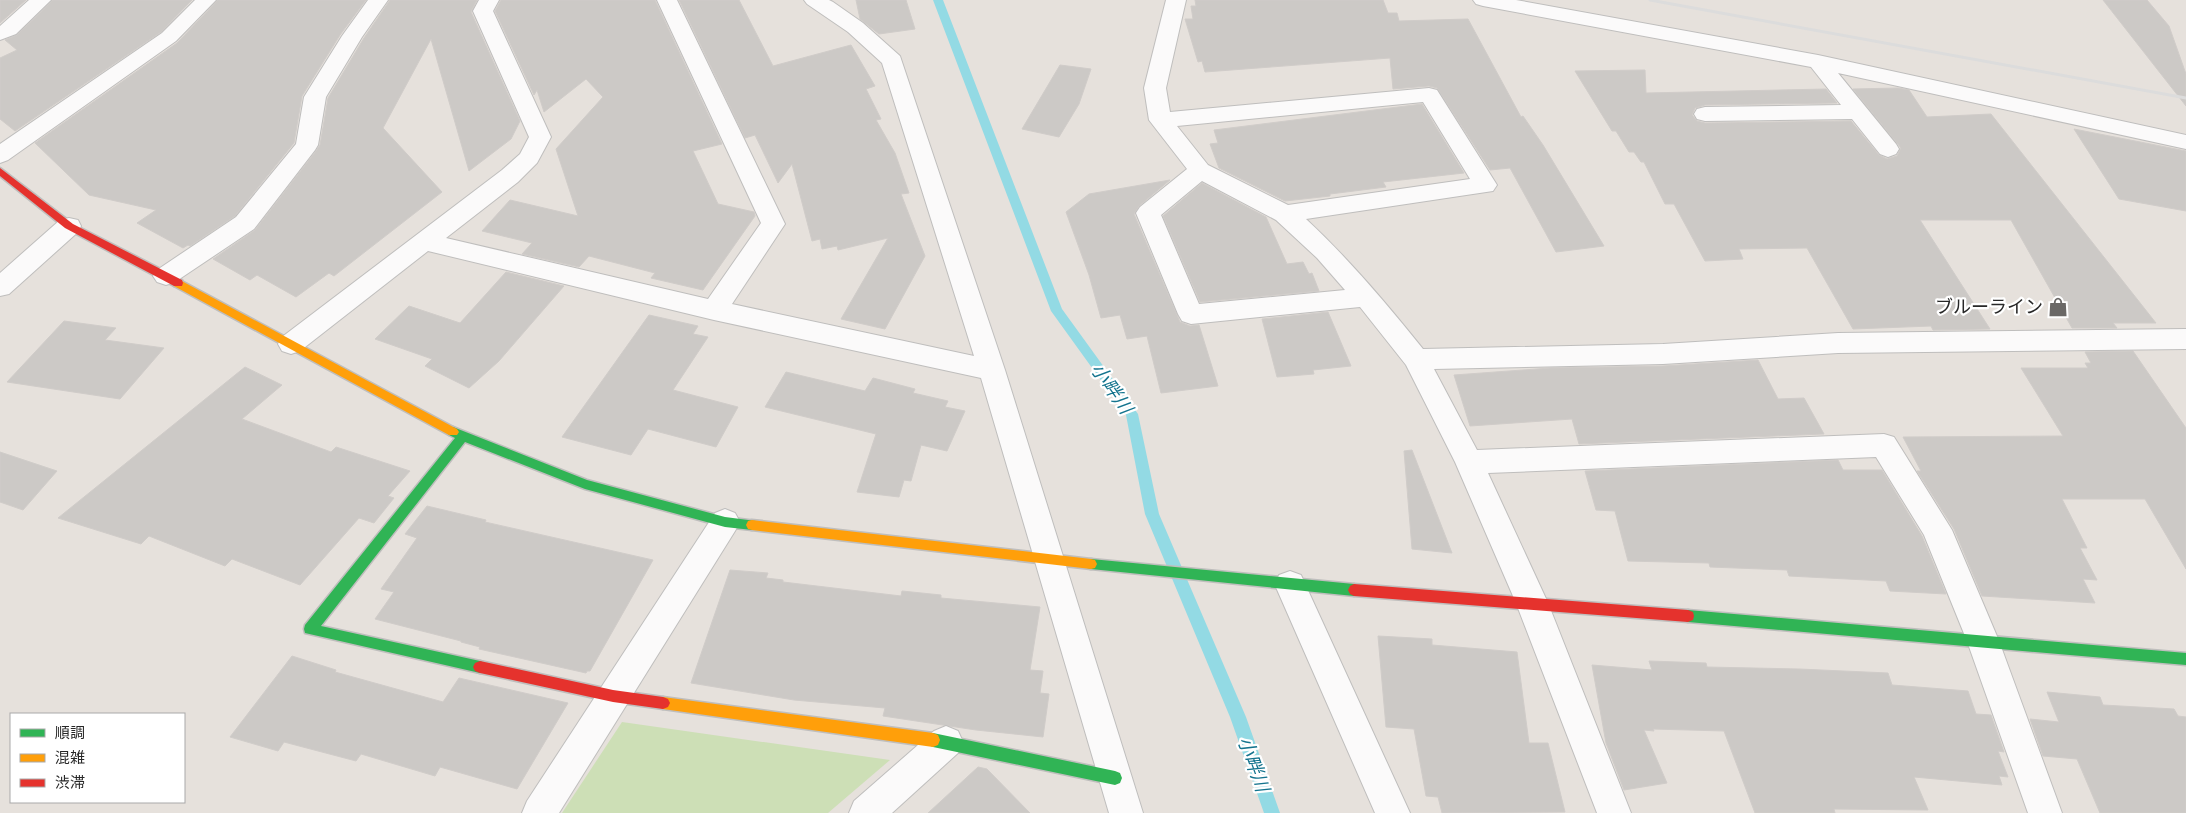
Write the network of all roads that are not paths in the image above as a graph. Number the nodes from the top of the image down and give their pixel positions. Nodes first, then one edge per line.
1 (41, 0) edge
2 (206, 0) edge
3 (378, 0) edge
4 (488, 0) edge
5 (667, 0) edge
6 (814, 0) edge
7 (1176, 0) edge
8 (1483, 0) edge
9 (0, 34) edge
10 (1818, 62) junction
11 (1857, 112) junction
12 (1705, 114) dead end
13 (1160, 120) junction
14 (2186, 142) edge
15 (1888, 149) dead end
16 (0, 155) edge
17 (0, 170) edge
18 (1200, 170) junction
19 (1285, 214) junction
20 (69, 226) junction
21 (425, 242) junction
22 (166, 276) junction
23 (0, 287) edge
24 (1366, 297) junction
25 (714, 310) junction
26 (2186, 339) edge
27 (291, 344) junction
28 (1416, 359) junction
29 (992, 370) junction
30 (462, 437) junction
31 (1469, 462) junction
32 (725, 522) junction
33 (1047, 558) junction
34 (1276, 583) junction
35 (1532, 603) junction
36 (1983, 641) junction
37 (2186, 658) edge
38 (613, 696) junction
39 (946, 742) junction
40 (1115, 778) junction
41 (539, 813) edge
42 (866, 813) edge
43 (1126, 813) edge
44 (1393, 813) edge
45 (1614, 813) edge
46 (2046, 813) edge

1 - 9 street
2 - 16 street
3 - 22 street
4 - 21 street
5 - 25 street
6 - 29 street
7 - 13 street
8 - 10 street
10 - 11 street
10 - 14 street
11 - 12 street
11 - 15 street
13 - 18 street
13 - 19 street
17 - 20 street
18 - 19 street
18 - 24 street
19 - 24 street
20 - 22 street
20 - 23 street
21 - 25 street
21 - 27 street
22 - 27 street
24 - 28 street
25 - 29 street
26 - 28 street
27 - 30 street
28 - 31 street
29 - 33 street
30 - 32 street
30 - 38 street
31 - 35 street
31 - 36 street
32 - 33 street
32 - 38 street
33 - 34 street
33 - 40 street
34 - 35 street
34 - 44 street
35 - 36 street
35 - 45 street
36 - 37 street
36 - 46 street
38 - 39 street
38 - 41 street
39 - 40 street
39 - 42 street
40 - 43 street

